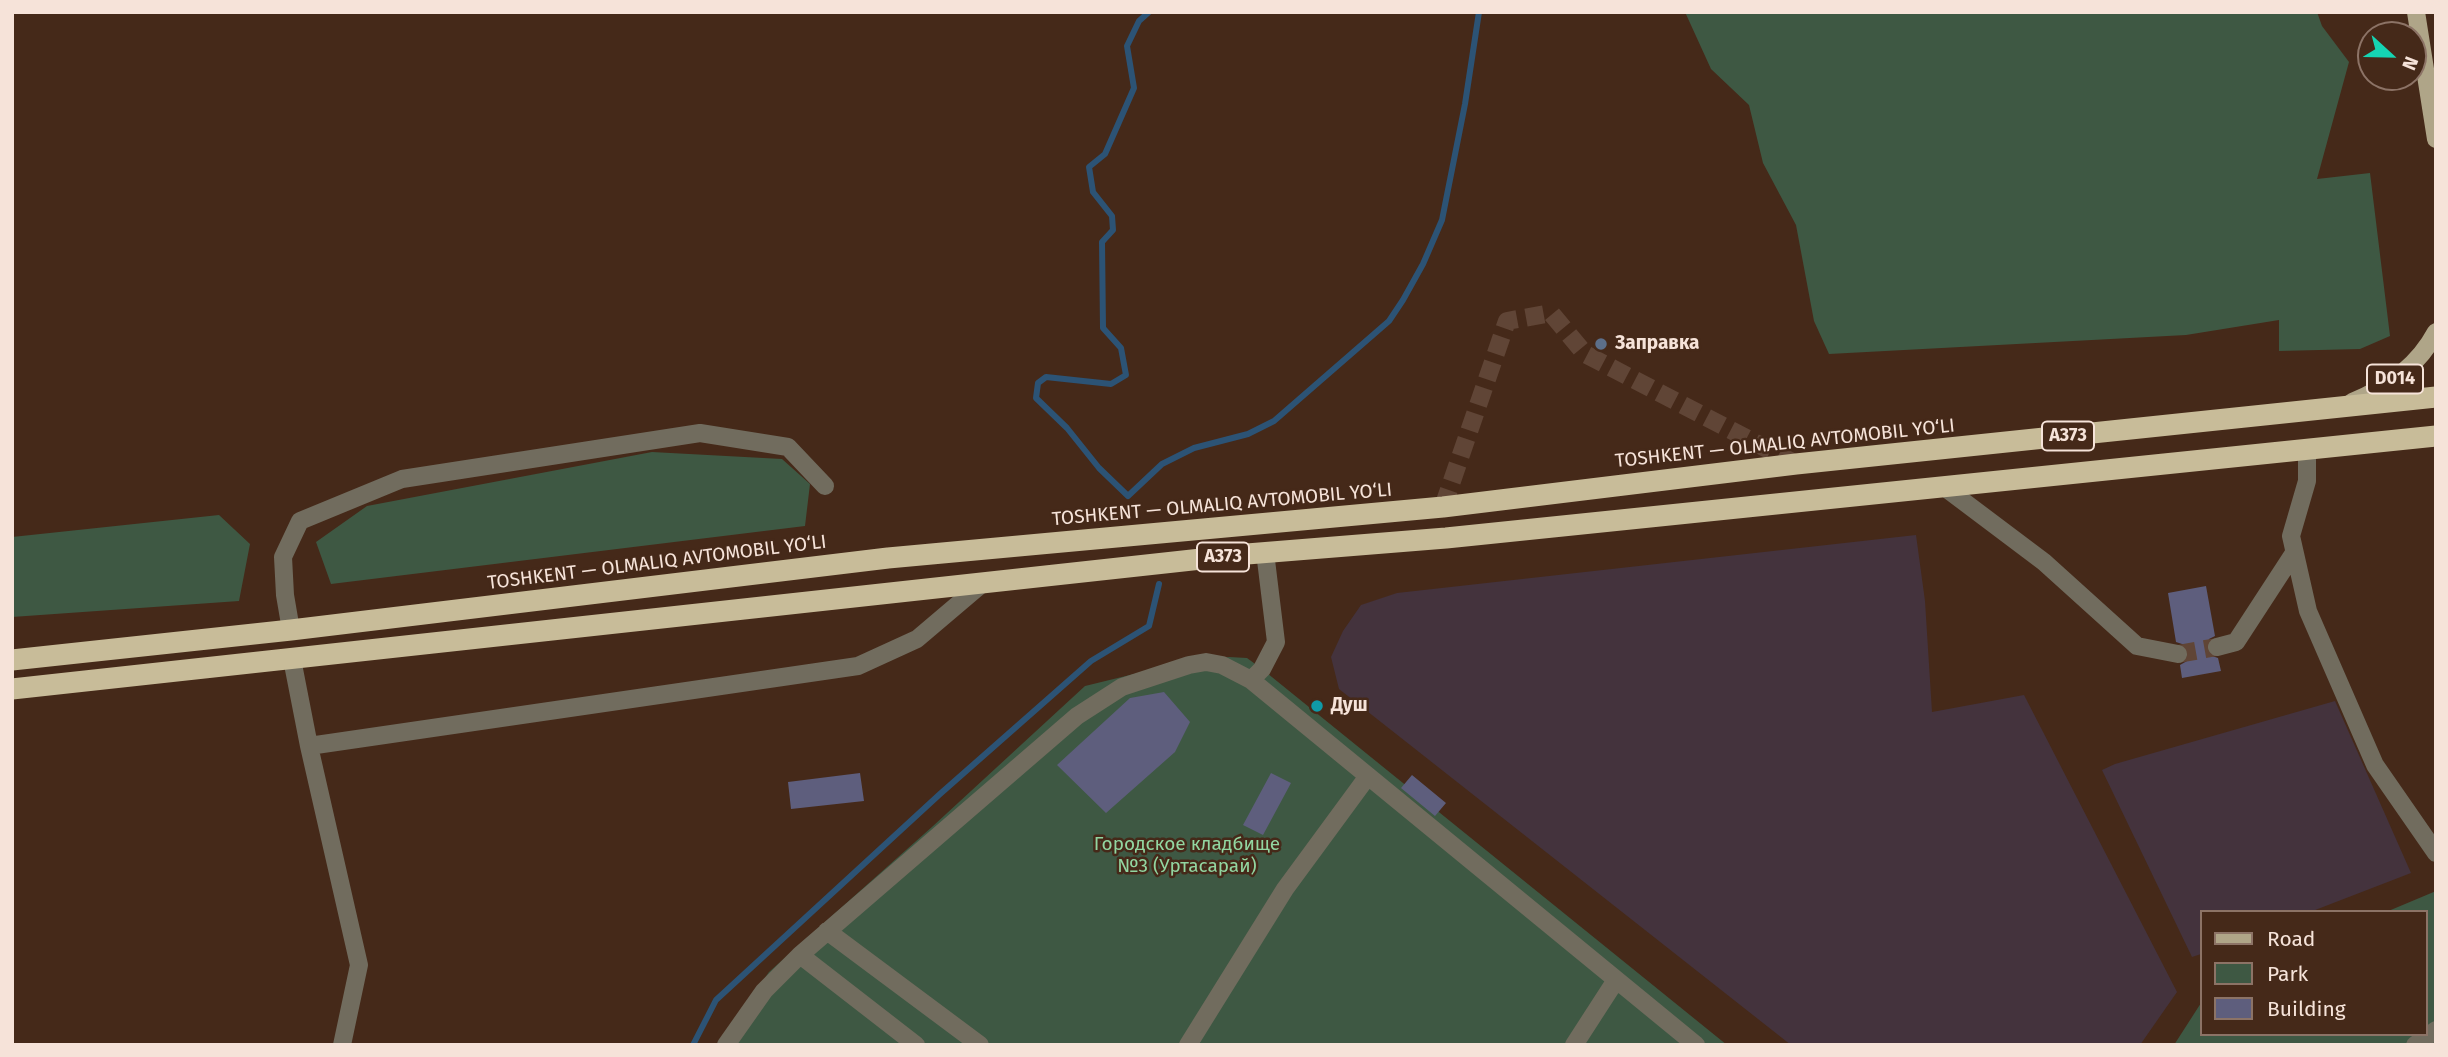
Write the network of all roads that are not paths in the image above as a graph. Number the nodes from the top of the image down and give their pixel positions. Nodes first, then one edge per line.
1 (2416, 12) edge
2 (2436, 139) edge
3 (2436, 332) edge
4 (2436, 397) edge
5 (2340, 408) junction
6 (2436, 436) edge
7 (2307, 448) junction
8 (825, 486) dead end
9 (1943, 486) junction
10 (1265, 552) junction
11 (2294, 553) junction
12 (983, 583) junction
13 (291, 631) junction
14 (2217, 647) tunnel mouth
15 (2178, 654) tunnel mouth
16 (292, 659) junction
17 (12, 660) edge
18 (1251, 680) junction
19 (12, 689) edge
20 (309, 746) junction
21 (1368, 776) junction
22 (2436, 853) edge
23 (827, 931) junction
24 (800, 955) junction
25 (1616, 980) junction
26 (2436, 1030) edge
27 (342, 1045) edge
28 (726, 1045) edge
29 (916, 1045) edge
30 (980, 1045) edge
31 (1188, 1045) edge
32 (1574, 1045) edge
33 (1696, 1045) edge
34 (2415, 1045) edge

1 - 2 main road
3 - 5 main road, D014
4 - 5 highway, TOSHKENT — OLMALIQ AVTOMOBIL YO‘LI / A373
5 - 13 highway, TOSHKENT — OLMALIQ AVTOMOBIL YO‘LI / A373
6 - 7 highway, A373
7 - 9 highway, A373
7 - 11 street
8 - 13 street
9 - 10 highway, A373
9 - 15 street
10 - 12 highway, A373
10 - 18 street
11 - 14 street
11 - 22 street
12 - 16 highway, A373
12 - 20 street
13 - 17 highway, TOSHKENT — OLMALIQ AVTOMOBIL YO‘LI / A373
16 - 19 highway, A373
16 - 20 street
18 - 21 street
18 - 23 street
20 - 27 street
21 - 25 street
21 - 31 street
23 - 24 street
23 - 30 street
24 - 28 street
24 - 29 street
25 - 32 street
25 - 33 street
26 - 34 street

